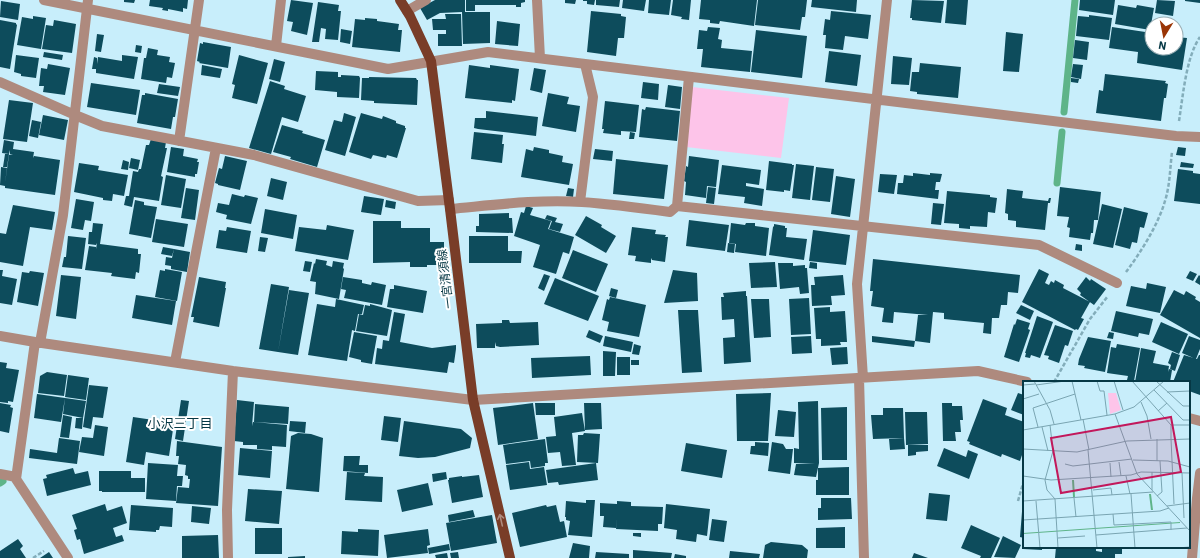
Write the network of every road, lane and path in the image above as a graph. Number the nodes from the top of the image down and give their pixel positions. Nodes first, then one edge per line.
1 (44, 0) edge
2 (199, 0) edge
3 (281, 0) edge
4 (400, 0) edge
5 (426, 0) edge
6 (537, 0) edge
7 (887, 0) edge
8 (88, 4) edge
9 (407, 11) junction
10 (194, 30) junction
11 (1200, 37) edge
12 (276, 46) junction
13 (540, 58) junction
14 (431, 61) junction
15 (585, 64) junction
16 (688, 77) junction
17 (0, 82) edge
18 (877, 100) junction
19 (75, 115) junction
20 (1176, 136) junction
21 (1200, 137) edge
22 (179, 141) junction
23 (216, 148) junction
24 (580, 202) junction
25 (450, 204) junction
26 (677, 206) junction
27 (863, 227) junction
28 (1117, 283) junction
29 (0, 336) edge
30 (38, 342) junction
31 (175, 362) junction
32 (233, 371) junction
33 (861, 378) junction
34 (1023, 381) edge
35 (1055, 381) edge
36 (473, 400) junction
37 (1190, 418) edge
38 (1200, 421) edge
39 (1200, 473) edge
40 (0, 474) edge
41 (16, 476) junction
42 (1023, 484) edge
43 (1018, 501) dead end
44 (68, 558) edge
45 (228, 558) edge
46 (510, 558) edge
47 (864, 558) edge
48 (1192, 558) edge

1 - 8 street
2 - 10 street
3 - 12 street
4 - 9 main road, 一宮清須線
5 - 9 street
6 - 13 street
7 - 18 street
8 - 10 street
8 - 19 street
9 - 14 main road, 一宮清須線
10 - 12 street
10 - 22 street
11 - 20 path
12 - 14 street
13 - 14 street
13 - 15 street
14 - 25 main road, 一宮清須線
15 - 16 street
15 - 24 street
16 - 18 street
16 - 26 street
17 - 19 street
18 - 20 street
18 - 27 street
19 - 22 street
19 - 30 street
20 - 21 street
20 - 28 path
22 - 23 street
23 - 25 street
23 - 31 street
24 - 25 street
24 - 26 street
25 - 36 main road, 一宮清須線
26 - 27 street
27 - 28 street
27 - 33 street
28 - 35 path
29 - 30 street
30 - 31 street
30 - 41 street
31 - 32 street
32 - 36 street
32 - 45 street
33 - 34 street
33 - 36 street
33 - 47 street
46 -> 36 main road, 一宮清須線
37 - 38 street
39 - 48 street
40 - 41 street
41 - 44 street
42 - 43 path

